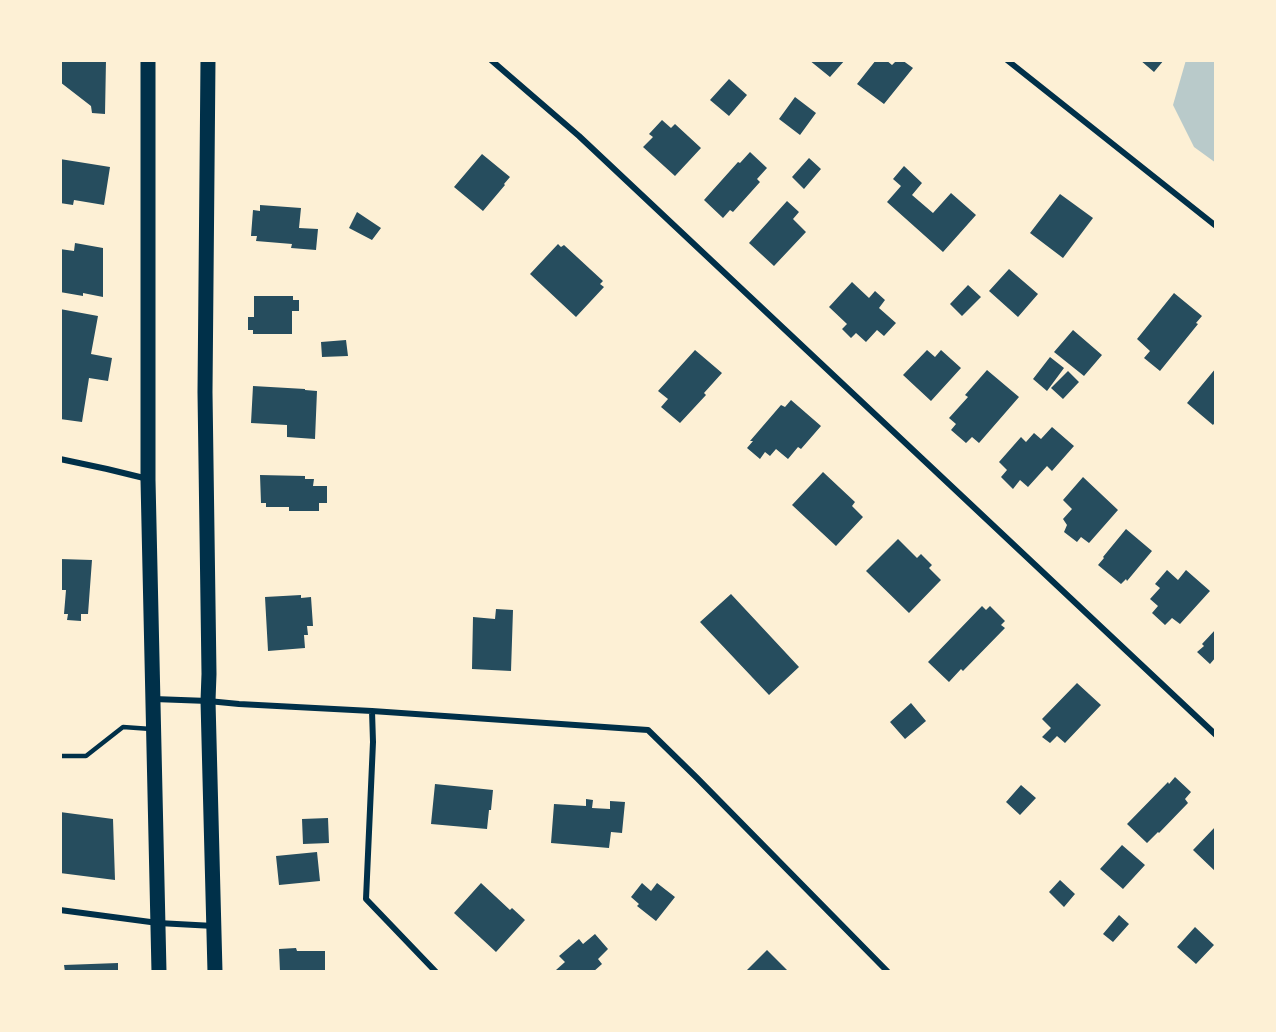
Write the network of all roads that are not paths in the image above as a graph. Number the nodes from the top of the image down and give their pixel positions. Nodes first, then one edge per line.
1 (148, 60) edge
2 (207, 60) edge
3 (491, 60) edge
4 (1007, 60) edge
5 (1216, 226) edge
6 (60, 459) edge
7 (148, 480) junction
8 (154, 699) junction
9 (208, 701) junction
10 (372, 711) junction
11 (154, 729) junction
12 (1216, 735) edge
13 (60, 756) edge
14 (60, 910) edge
15 (158, 923) junction
16 (214, 926) junction
17 (159, 972) edge
18 (215, 972) edge
19 (436, 972) edge
20 (888, 972) edge

1 - 7 main road
2 - 9 main road
3 - 12 street
4 - 5 street
6 - 7 street
7 - 8 main road
8 - 9 street
8 - 11 main road
9 - 10 street
9 - 16 main road
10 - 19 street
10 - 20 street
11 - 13 lane
11 - 15 main road
14 - 15 street
15 - 16 street
15 - 17 main road
16 - 18 main road

